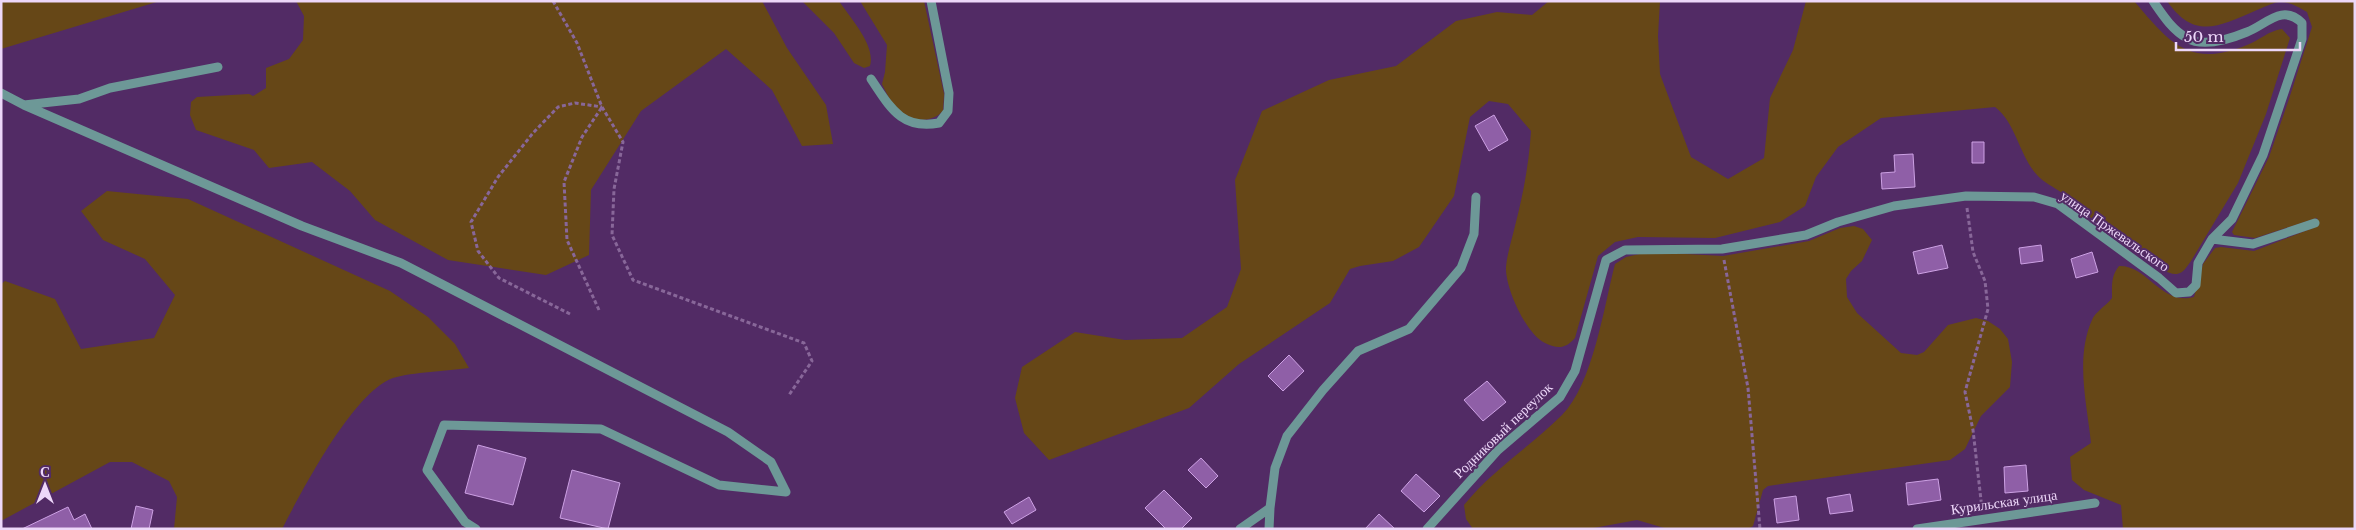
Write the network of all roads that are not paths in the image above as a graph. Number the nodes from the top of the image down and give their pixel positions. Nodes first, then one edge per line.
1 (931, 1) edge
2 (2153, 1) edge
3 (218, 67) dead end
4 (871, 79) dead end
5 (1, 93) edge
6 (24, 105) junction
7 (1476, 197) dead end
8 (2315, 224) dead end
9 (2212, 239) junction
10 (1575, 371) joint
11 (2095, 503) dead end
12 (1270, 508) junction
13 (476, 529) edge
14 (1240, 529) edge
15 (1269, 529) edge
16 (1427, 529) edge
17 (1917, 529) edge

1 - 4 street
2 - 9 street, улица Пржевальского
3 - 6 street
5 - 6 street
6 - 13 street
7 - 12 street
8 - 9 street
9 - 10 street, улица Пржевальского
10 - 16 street, Родниковый переулок
11 - 17 street, Курильская улица
12 - 14 street
12 - 15 street

